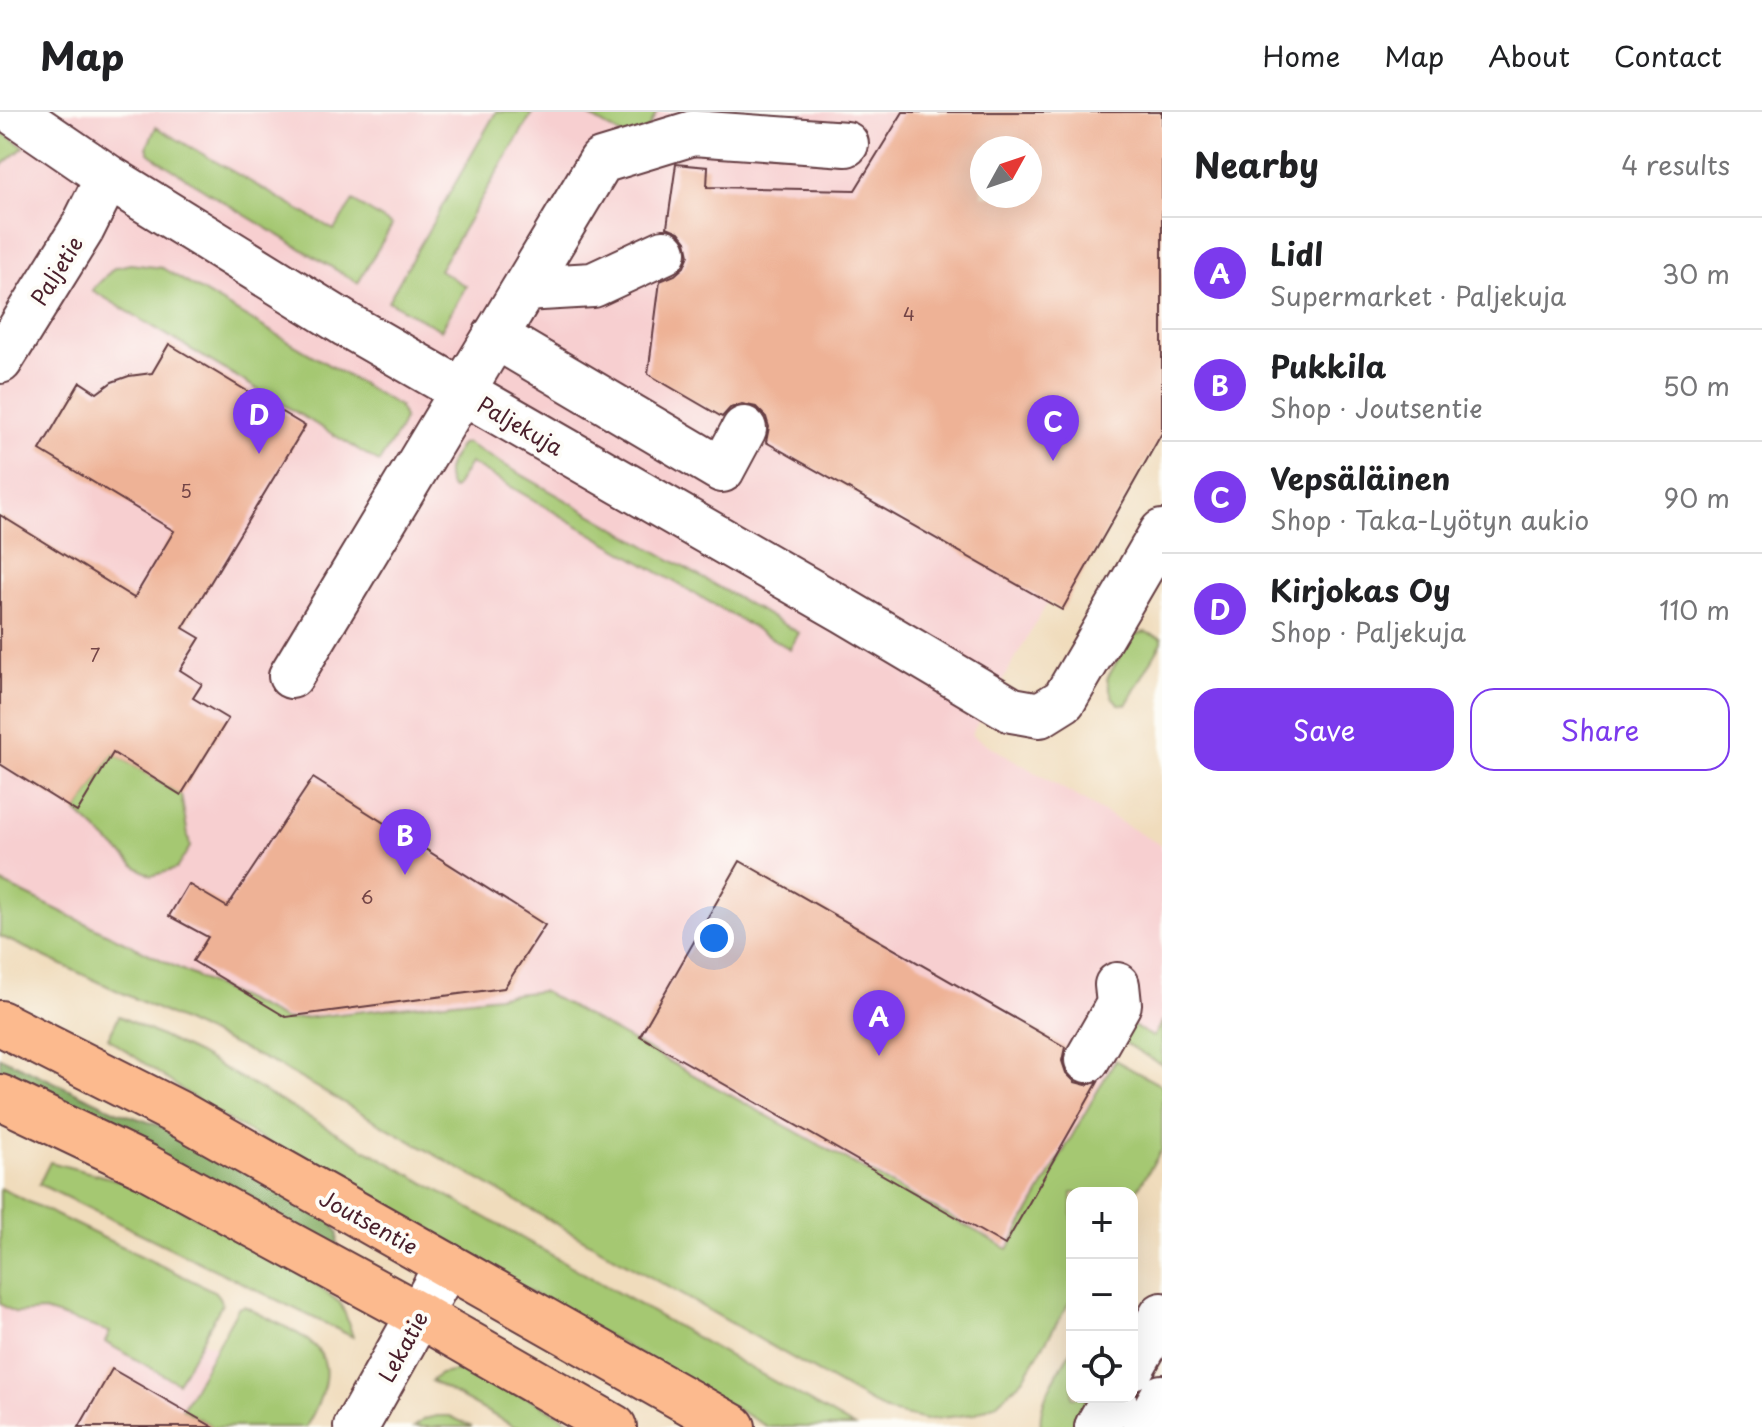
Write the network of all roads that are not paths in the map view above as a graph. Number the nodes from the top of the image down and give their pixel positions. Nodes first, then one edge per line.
1 (13, 112) edge
2 (846, 144) dead end
3 (108, 177) junction
4 (664, 252) dead end
5 (524, 289) junction
6 (495, 336) junction
7 (0, 361) edge
8 (462, 391) junction
9 (744, 429) dead end
10 (1162, 532) edge
11 (291, 676) dead end
12 (1117, 985) dead end
13 (0, 1023) edge
14 (1087, 1060) dead end
15 (0, 1097) edge
16 (447, 1265) junction
17 (419, 1315) junction
18 (1162, 1315) edge
19 (1138, 1357) edge
20 (1162, 1397) edge
21 (1111, 1403) edge
22 (356, 1427) edge
23 (614, 1427) edge
24 (733, 1427) edge
25 (1097, 1427) edge
26 (1145, 1427) edge

1 - 3 street, Paljekuja
2 - 5 street
3 - 7 street, Paljetie
3 - 8 street, Paljekuja
4 - 5 street
5 - 6 street
6 - 8 street
6 - 9 street
8 - 10 street, Paljekuja
8 - 11 street
12 - 14 street
13 - 16 main road, Joutsentie
15 - 17 main road
16 - 17 street, Lekatie
16 - 24 main road, Joutsentie
17 - 22 street, Lekatie
17 - 23 main road
18 - 19 street
20 - 26 street
21 - 25 street

